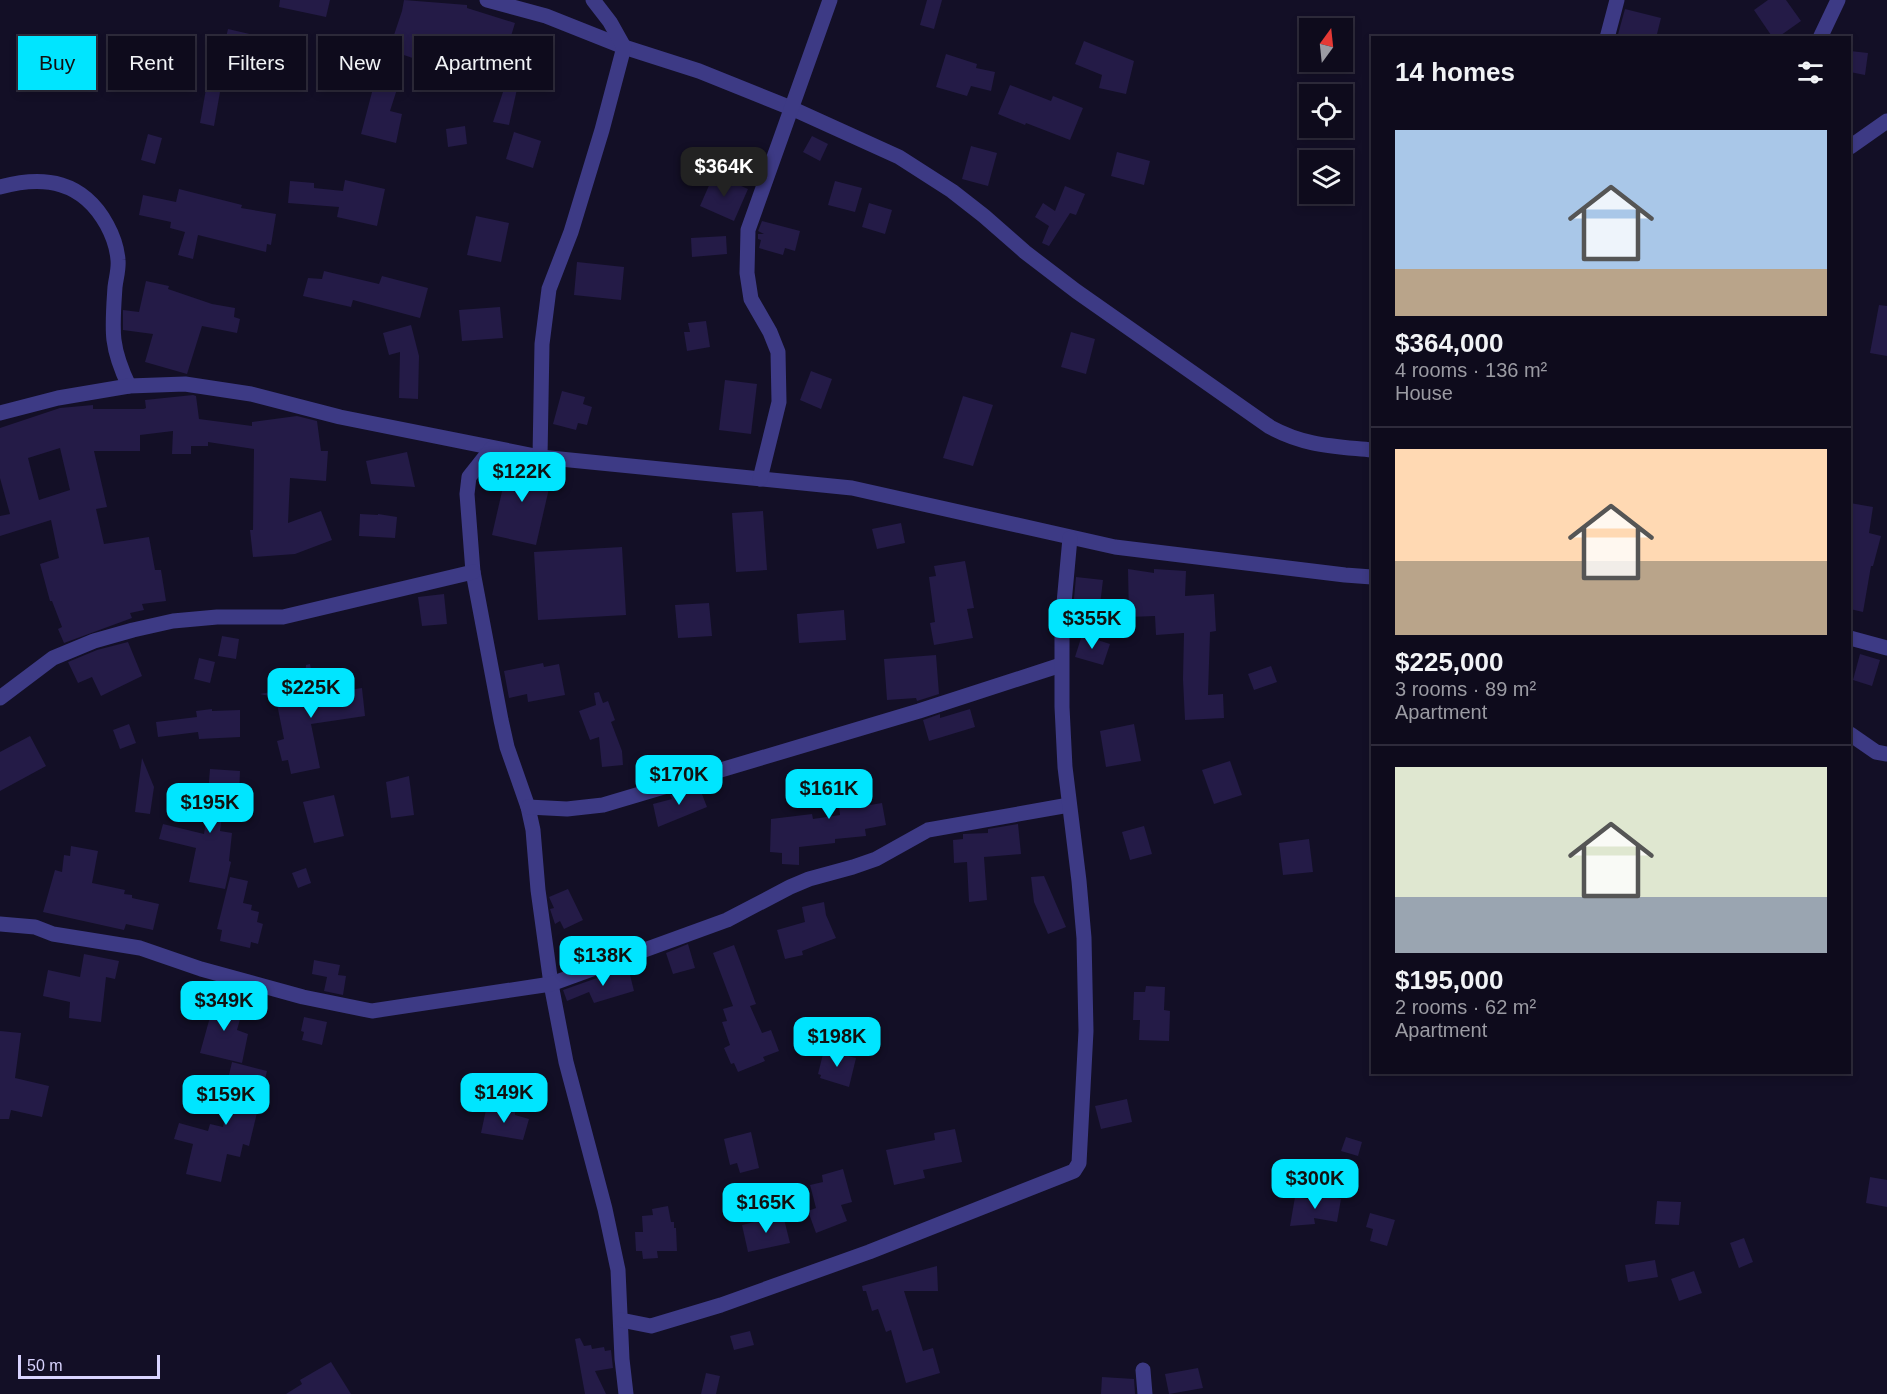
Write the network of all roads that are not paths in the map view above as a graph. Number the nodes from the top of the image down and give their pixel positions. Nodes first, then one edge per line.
1 (487, 0) edge
2 (593, 0) edge
3 (830, 0) edge
4 (1617, 0) edge
5 (1838, 0) edge
6 (1608, 36) edge
7 (1821, 36) edge
8 (624, 46) junction
9 (790, 108) junction
10 (1887, 121) edge
11 (1851, 146) edge
12 (0, 187) edge
13 (129, 386) junction
14 (0, 413) edge
15 (492, 448) junction
16 (1371, 450) edge
17 (540, 457) junction
18 (760, 479) junction
19 (1070, 538) junction
20 (473, 572) junction
21 (1371, 577) edge
22 (1851, 638) edge
23 (1887, 648) edge
24 (1061, 665) junction
25 (0, 698) edge
26 (1851, 735) edge
27 (1887, 754) edge
28 (1069, 805) junction
29 (528, 807) junction
30 (0, 924) edge
31 (551, 984) junction
32 (621, 1320) junction
33 (1143, 1370) dead end
34 (626, 1394) edge
35 (1145, 1394) edge

1 - 8 street
2 - 8 street
3 - 9 street
4 - 6 street
5 - 7 street
8 - 9 street
8 - 17 street
9 - 16 street
9 - 18 street
10 - 11 street
12 - 13 street
13 - 14 street
13 - 15 street
15 - 17 street
15 - 20 street
17 - 18 street
18 - 19 street
19 - 21 street
19 - 24 street
20 - 25 street
20 - 29 street
22 - 23 street
24 - 28 street
24 - 29 street
26 - 27 street
28 - 31 street
28 - 32 street
29 - 31 street
30 - 31 street
31 - 32 street
32 - 34 street
33 - 35 street

